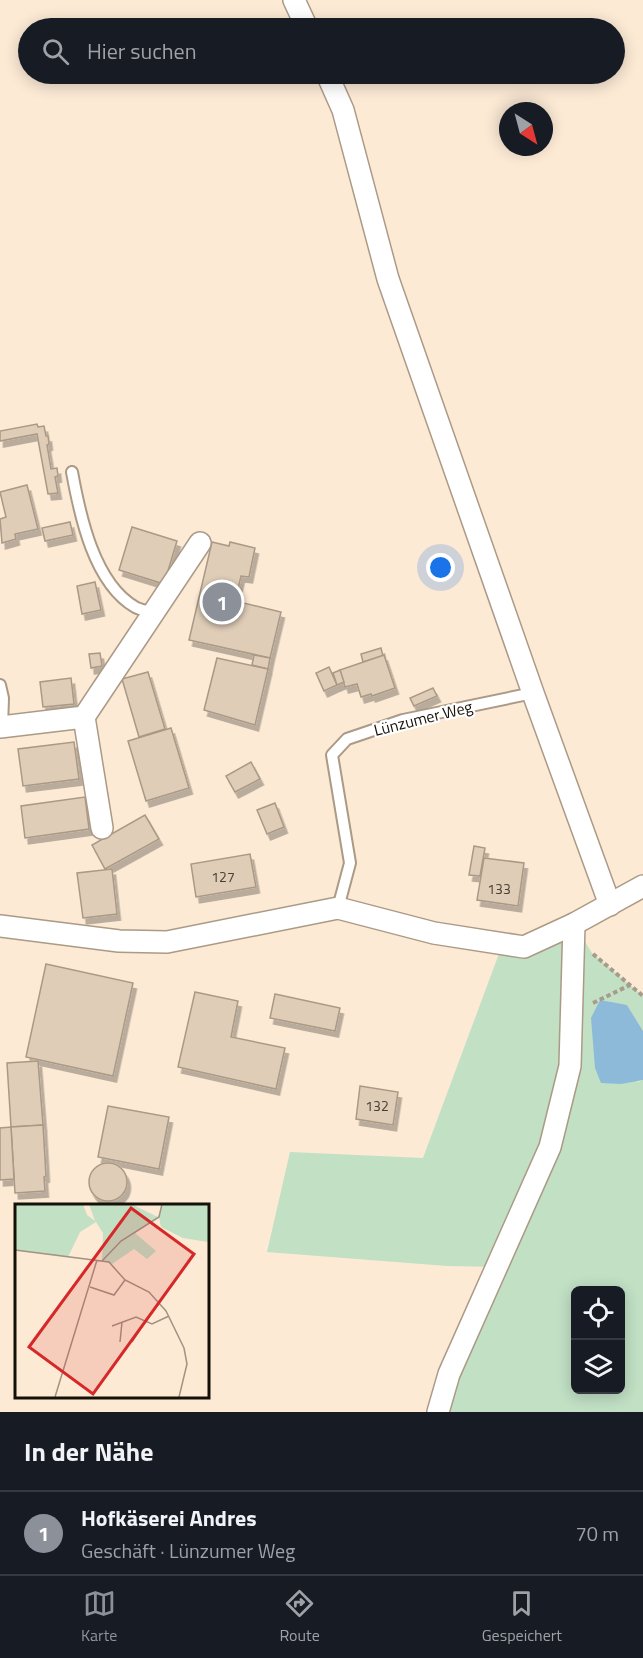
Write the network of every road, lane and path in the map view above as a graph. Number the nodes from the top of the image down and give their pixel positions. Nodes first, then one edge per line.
1 (294, 0) edge
2 (302, 18) edge
3 (331, 84) edge
4 (72, 472) dead end
5 (200, 543) dead end
6 (153, 613) junction
7 (0, 685) edge
8 (534, 693) junction
9 (84, 717) junction
10 (1, 727) edge
11 (102, 828) dead end
12 (643, 886) edge
13 (610, 904) junction
14 (338, 908) junction
15 (574, 924) junction
16 (0, 926) edge
17 (592, 953) dead end
18 (630, 985) junction
19 (643, 996) edge
20 (572, 1013) junction
21 (438, 1412) edge

1 - 2 street
3 - 8 street
4 - 6 lane
5 - 6 street
6 - 9 street
7 - 10 lane
8 - 13 street
8 - 14 lane, Lünzumer Weg
9 - 10 street
9 - 11 street
12 - 13 street
13 - 15 street
14 - 15 street
14 - 16 street
15 - 20 street
17 - 18 path
18 - 19 path
18 - 20 path
20 - 21 street

